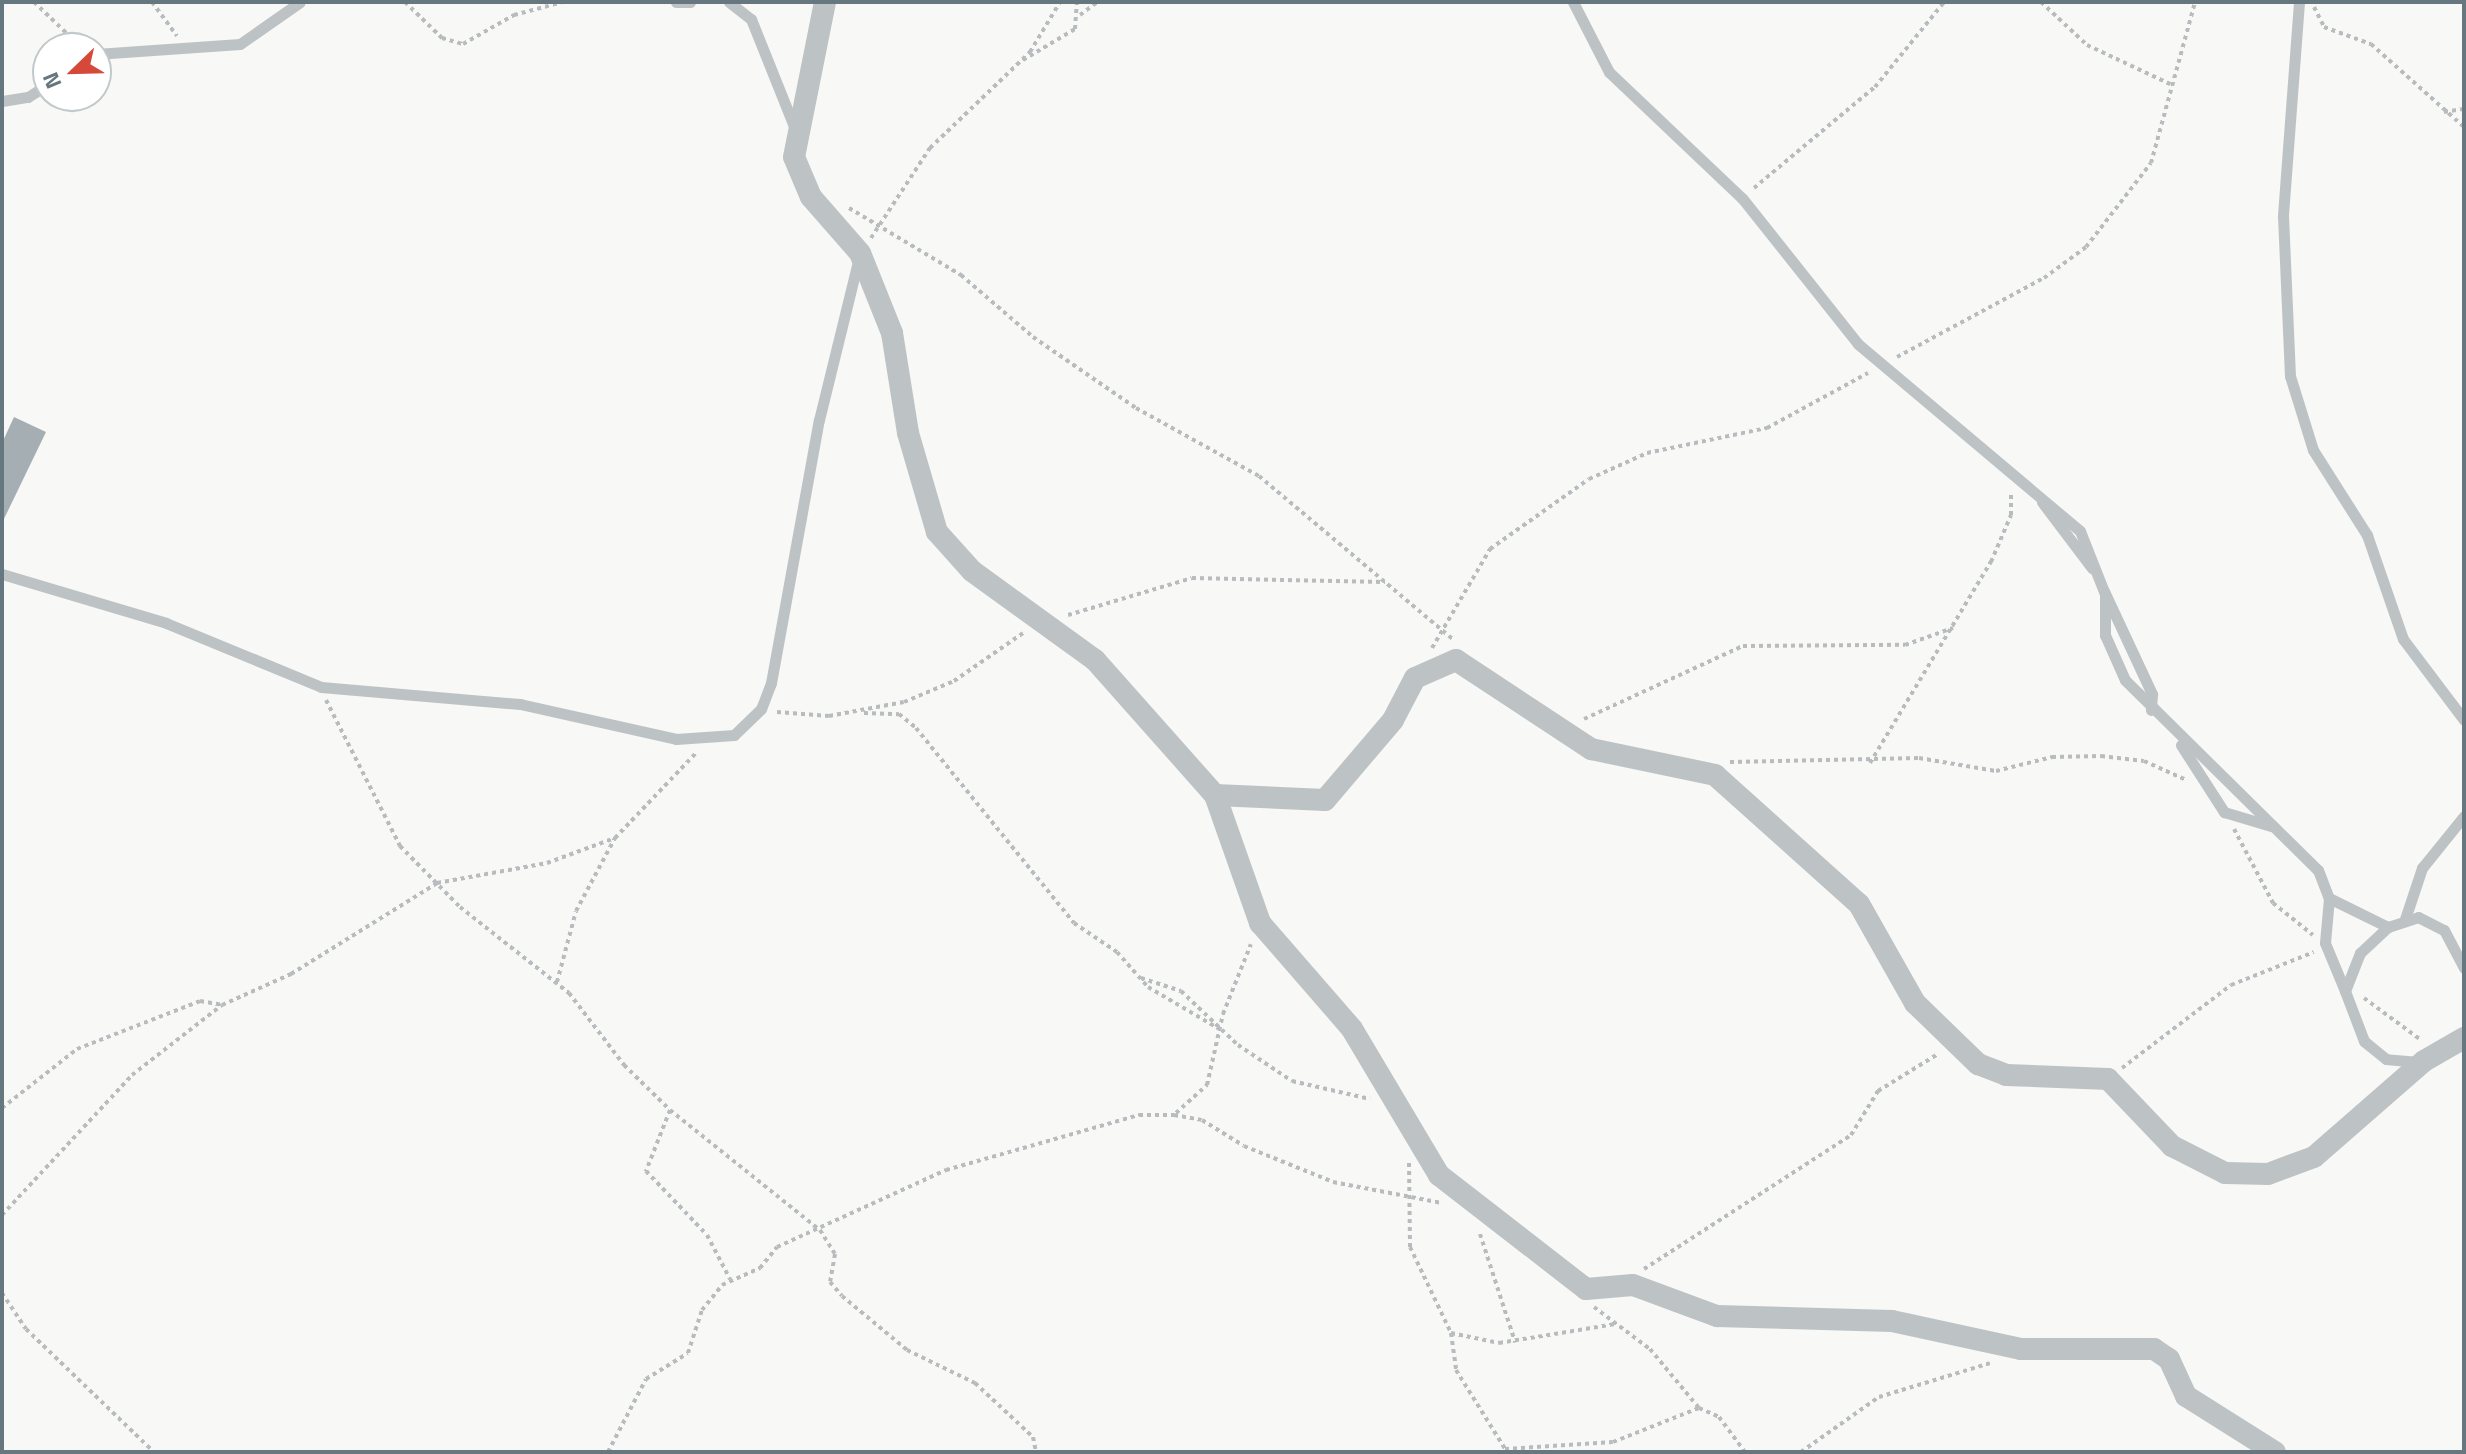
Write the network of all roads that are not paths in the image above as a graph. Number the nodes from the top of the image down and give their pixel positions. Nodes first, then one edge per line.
1 (300, 2) edge
2 (676, 2) edge
3 (690, 2) edge
4 (729, 2) edge
5 (825, 2) edge
6 (1573, 2) edge
7 (2299, 2) edge
8 (112, 53) edge
9 (32, 90) edge
10 (2, 101) edge
11 (795, 130) junction
12 (860, 253) junction
13 (2, 574) edge
14 (2105, 594) junction
15 (2151, 710) junction
16 (2464, 720) edge
17 (2176, 733) junction
18 (1215, 795) junction
19 (2464, 816) edge
20 (2272, 826) junction
21 (2329, 898) junction
22 (2405, 919) junction
23 (2388, 927) junction
24 (2464, 968) edge
25 (2345, 991) junction
26 (2454, 1043) edge
27 (2424, 1061) junction
28 (2275, 1452) edge

1 - 8 lane
2 - 3 lane
4 - 11 lane
5 - 11 street
6 - 14 lane
7 - 16 lane
9 - 10 lane
11 - 12 street
12 - 13 lane
12 - 18 street
14 - 15 lane
14 - 15 lane
15 - 17 lane
17 - 20 lane
17 - 20 lane
18 - 27 street
18 - 28 street
19 - 22 lane
20 - 21 lane
21 - 23 lane
21 - 25 lane
22 - 23 lane
22 - 24 lane
23 - 25 lane
25 - 27 lane
26 - 27 street

